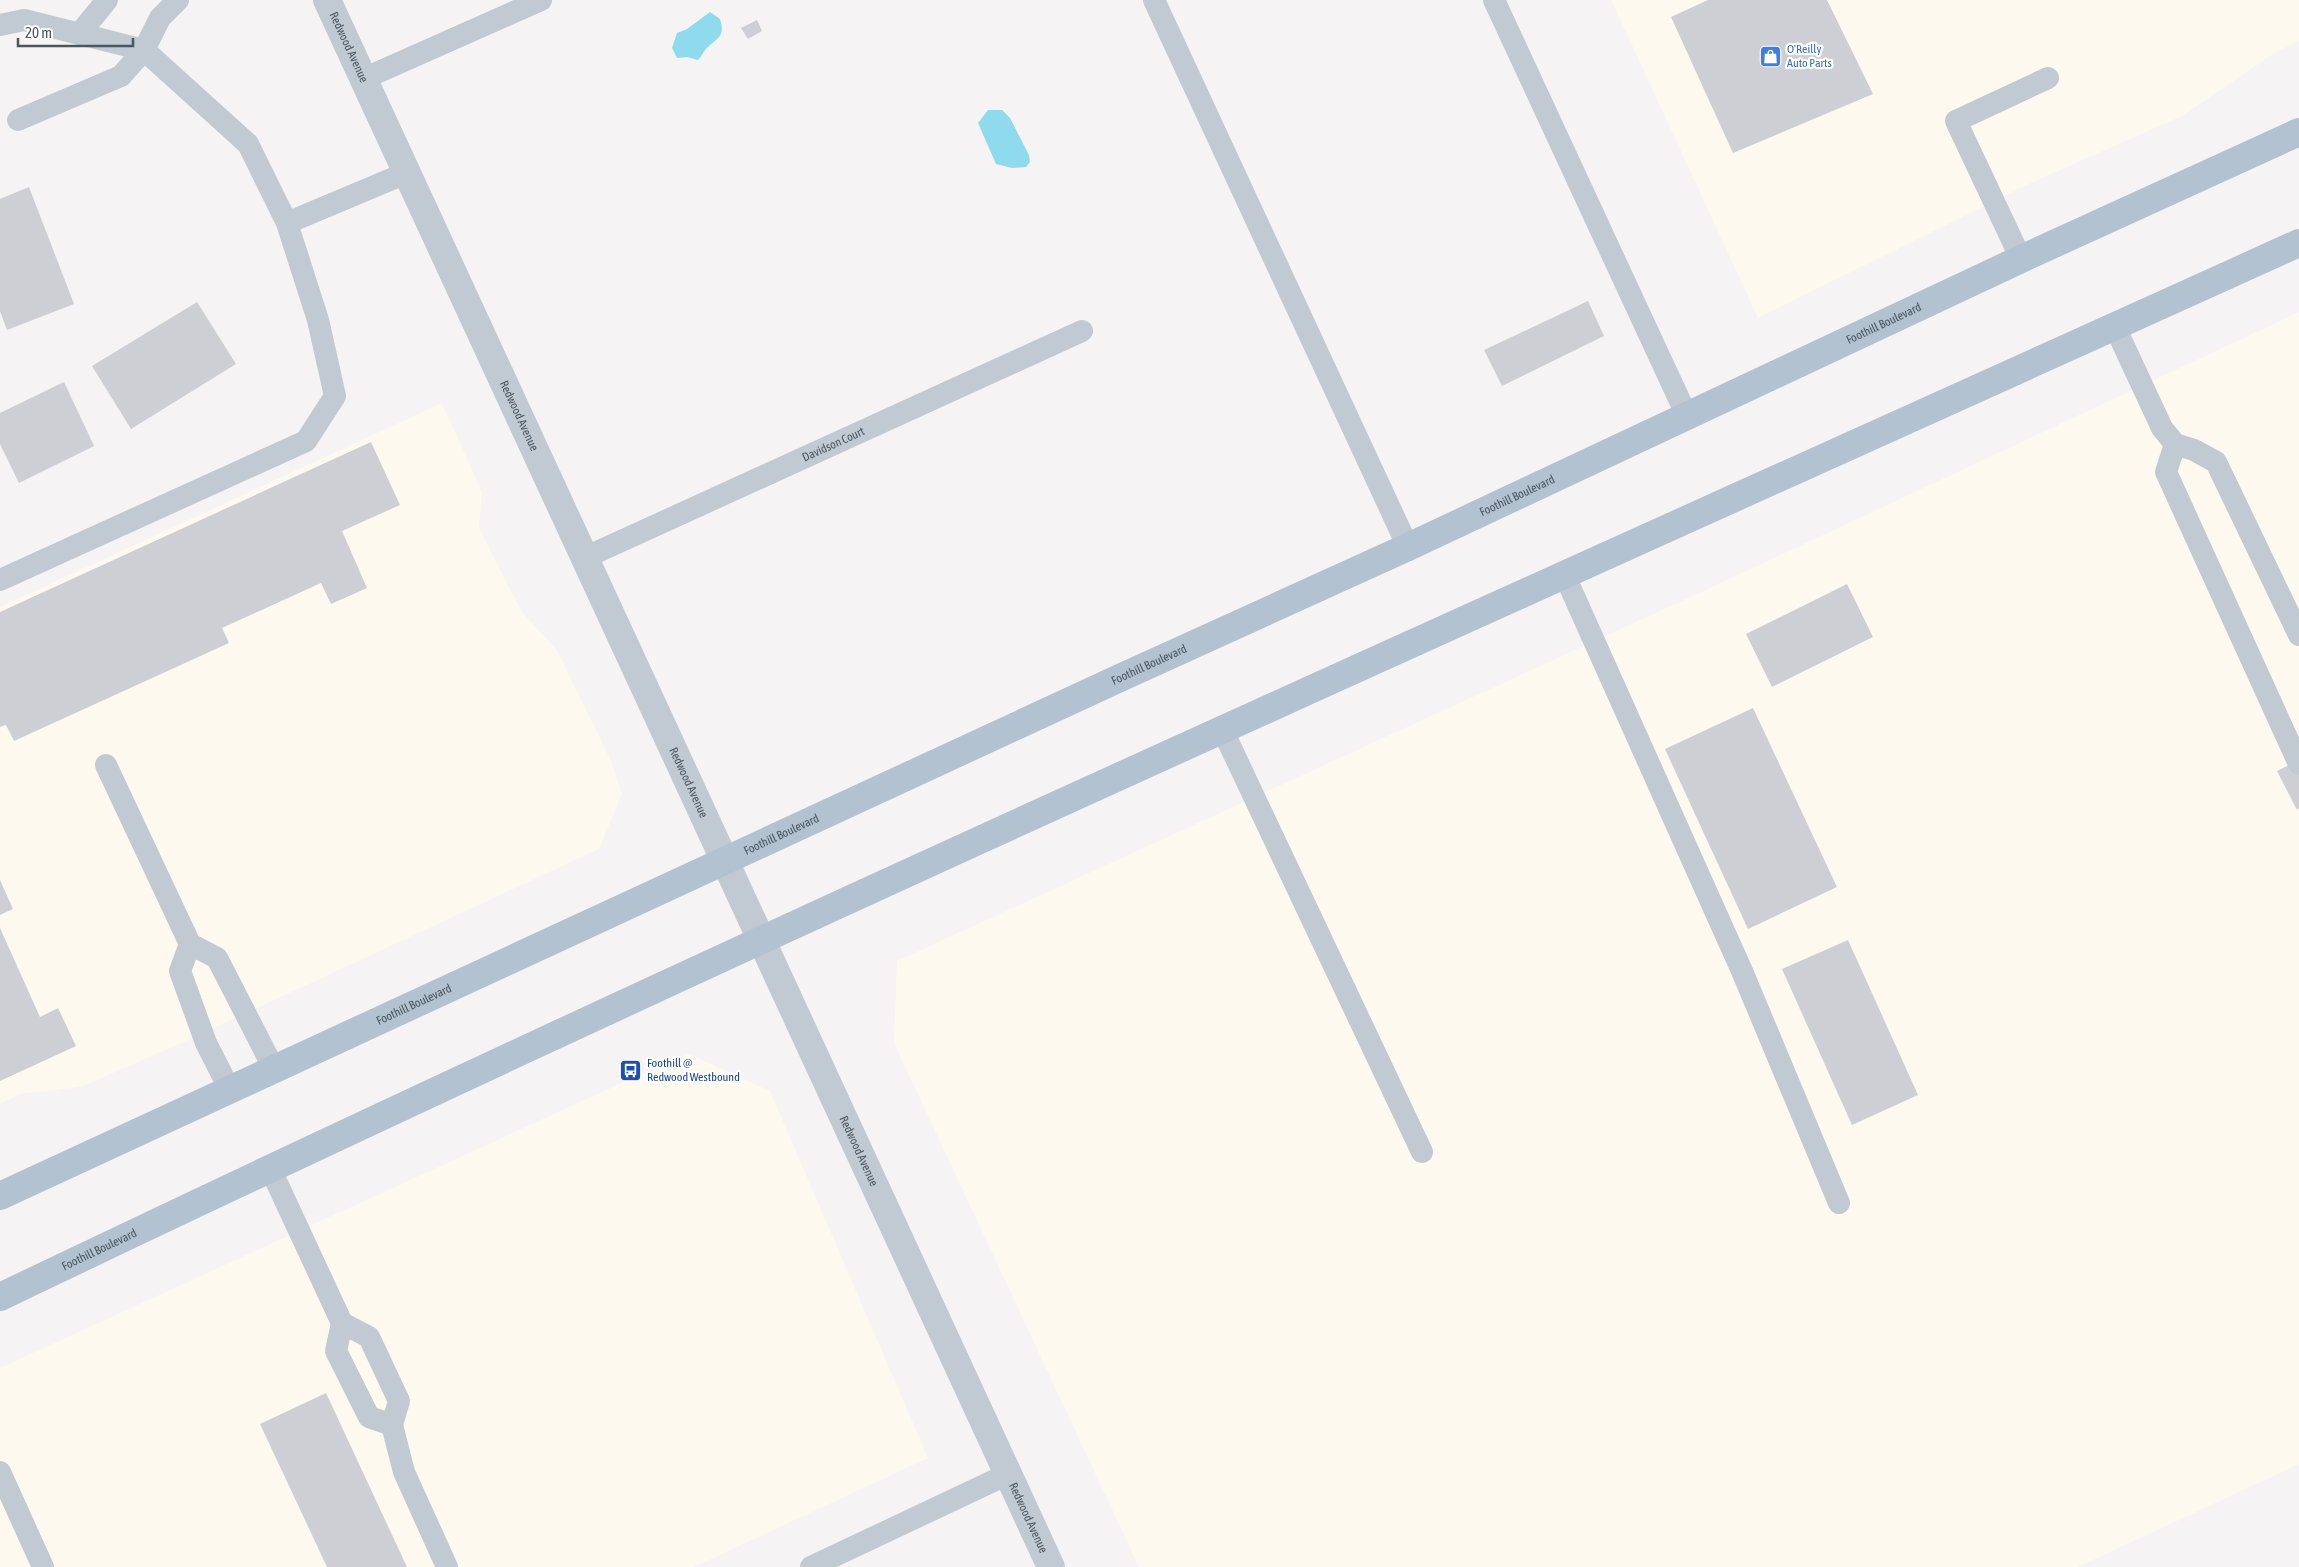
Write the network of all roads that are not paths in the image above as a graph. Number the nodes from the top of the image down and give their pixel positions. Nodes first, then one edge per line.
1 (107, 0) edge
2 (326, 0) edge
3 (541, 0) edge
4 (1154, 0) edge
5 (1494, 0) edge
6 (172, 2) edge
7 (0, 25) edge
8 (80, 33) junction
9 (144, 50) junction
10 (2048, 78) dead end
11 (363, 79) junction
12 (18, 120) dead end
13 (2299, 132) edge
14 (406, 173) junction
15 (287, 223) junction
16 (2299, 244) edge
17 (2021, 259) junction
18 (2115, 327) junction
19 (1082, 331) dead end
20 (1687, 416) junction
21 (2175, 444) junction
22 (1408, 547) junction
23 (584, 558) junction
24 (1565, 576) junction
25 (0, 580) edge
26 (2299, 635) edge
27 (1223, 731) junction
28 (2299, 764) edge
29 (106, 765) dead end
30 (724, 861) junction
31 (760, 940) junction
32 (190, 944) junction
33 (274, 1069) junction
34 (230, 1090) junction
35 (1422, 1152) dead end
36 (270, 1168) junction
37 (0, 1196) edge
38 (1840, 1203) dead end
39 (0, 1298) edge
40 (342, 1323) junction
41 (392, 1425) junction
42 (0, 1472) edge
43 (1008, 1474) junction
44 (42, 1567) edge
45 (447, 1567) edge
46 (811, 1567) edge
47 (1051, 1567) edge

1 - 8 lane
2 - 11 street, Redwood Avenue
3 - 11 lane
4 - 22 lane
5 - 20 lane
6 - 9 lane
7 - 8 lane
8 - 9 lane
9 - 12 lane
9 - 15 lane
10 - 17 lane
11 - 14 street, Redwood Avenue
13 - 17 main road, Foothill Boulevard
14 - 15 lane
14 - 23 street, Redwood Avenue
15 - 25 lane
16 - 18 main road, Foothill Boulevard
17 - 20 main road, Foothill Boulevard
18 - 21 lane
18 - 24 main road, Foothill Boulevard
19 - 23 lane, Davidson Court
20 - 22 main road, Foothill Boulevard
21 - 26 lane
21 - 28 lane
22 - 30 main road, Foothill Boulevard
23 - 30 street, Redwood Avenue
24 - 27 main road, Foothill Boulevard
24 - 38 lane
27 - 31 main road, Foothill Boulevard
27 - 35 lane
29 - 32 lane
30 - 31 street, Redwood Avenue
30 - 33 main road, Foothill Boulevard
31 - 36 main road, Foothill Boulevard
31 - 43 street, Redwood Avenue
32 - 33 lane
32 - 34 lane
33 - 34 main road, Foothill Boulevard
34 - 37 main road, Foothill Boulevard
36 - 39 main road, Foothill Boulevard
36 - 40 lane
40 - 41 lane
40 - 41 lane
41 - 45 lane
42 - 44 lane
43 - 46 lane
43 - 47 street, Redwood Avenue

